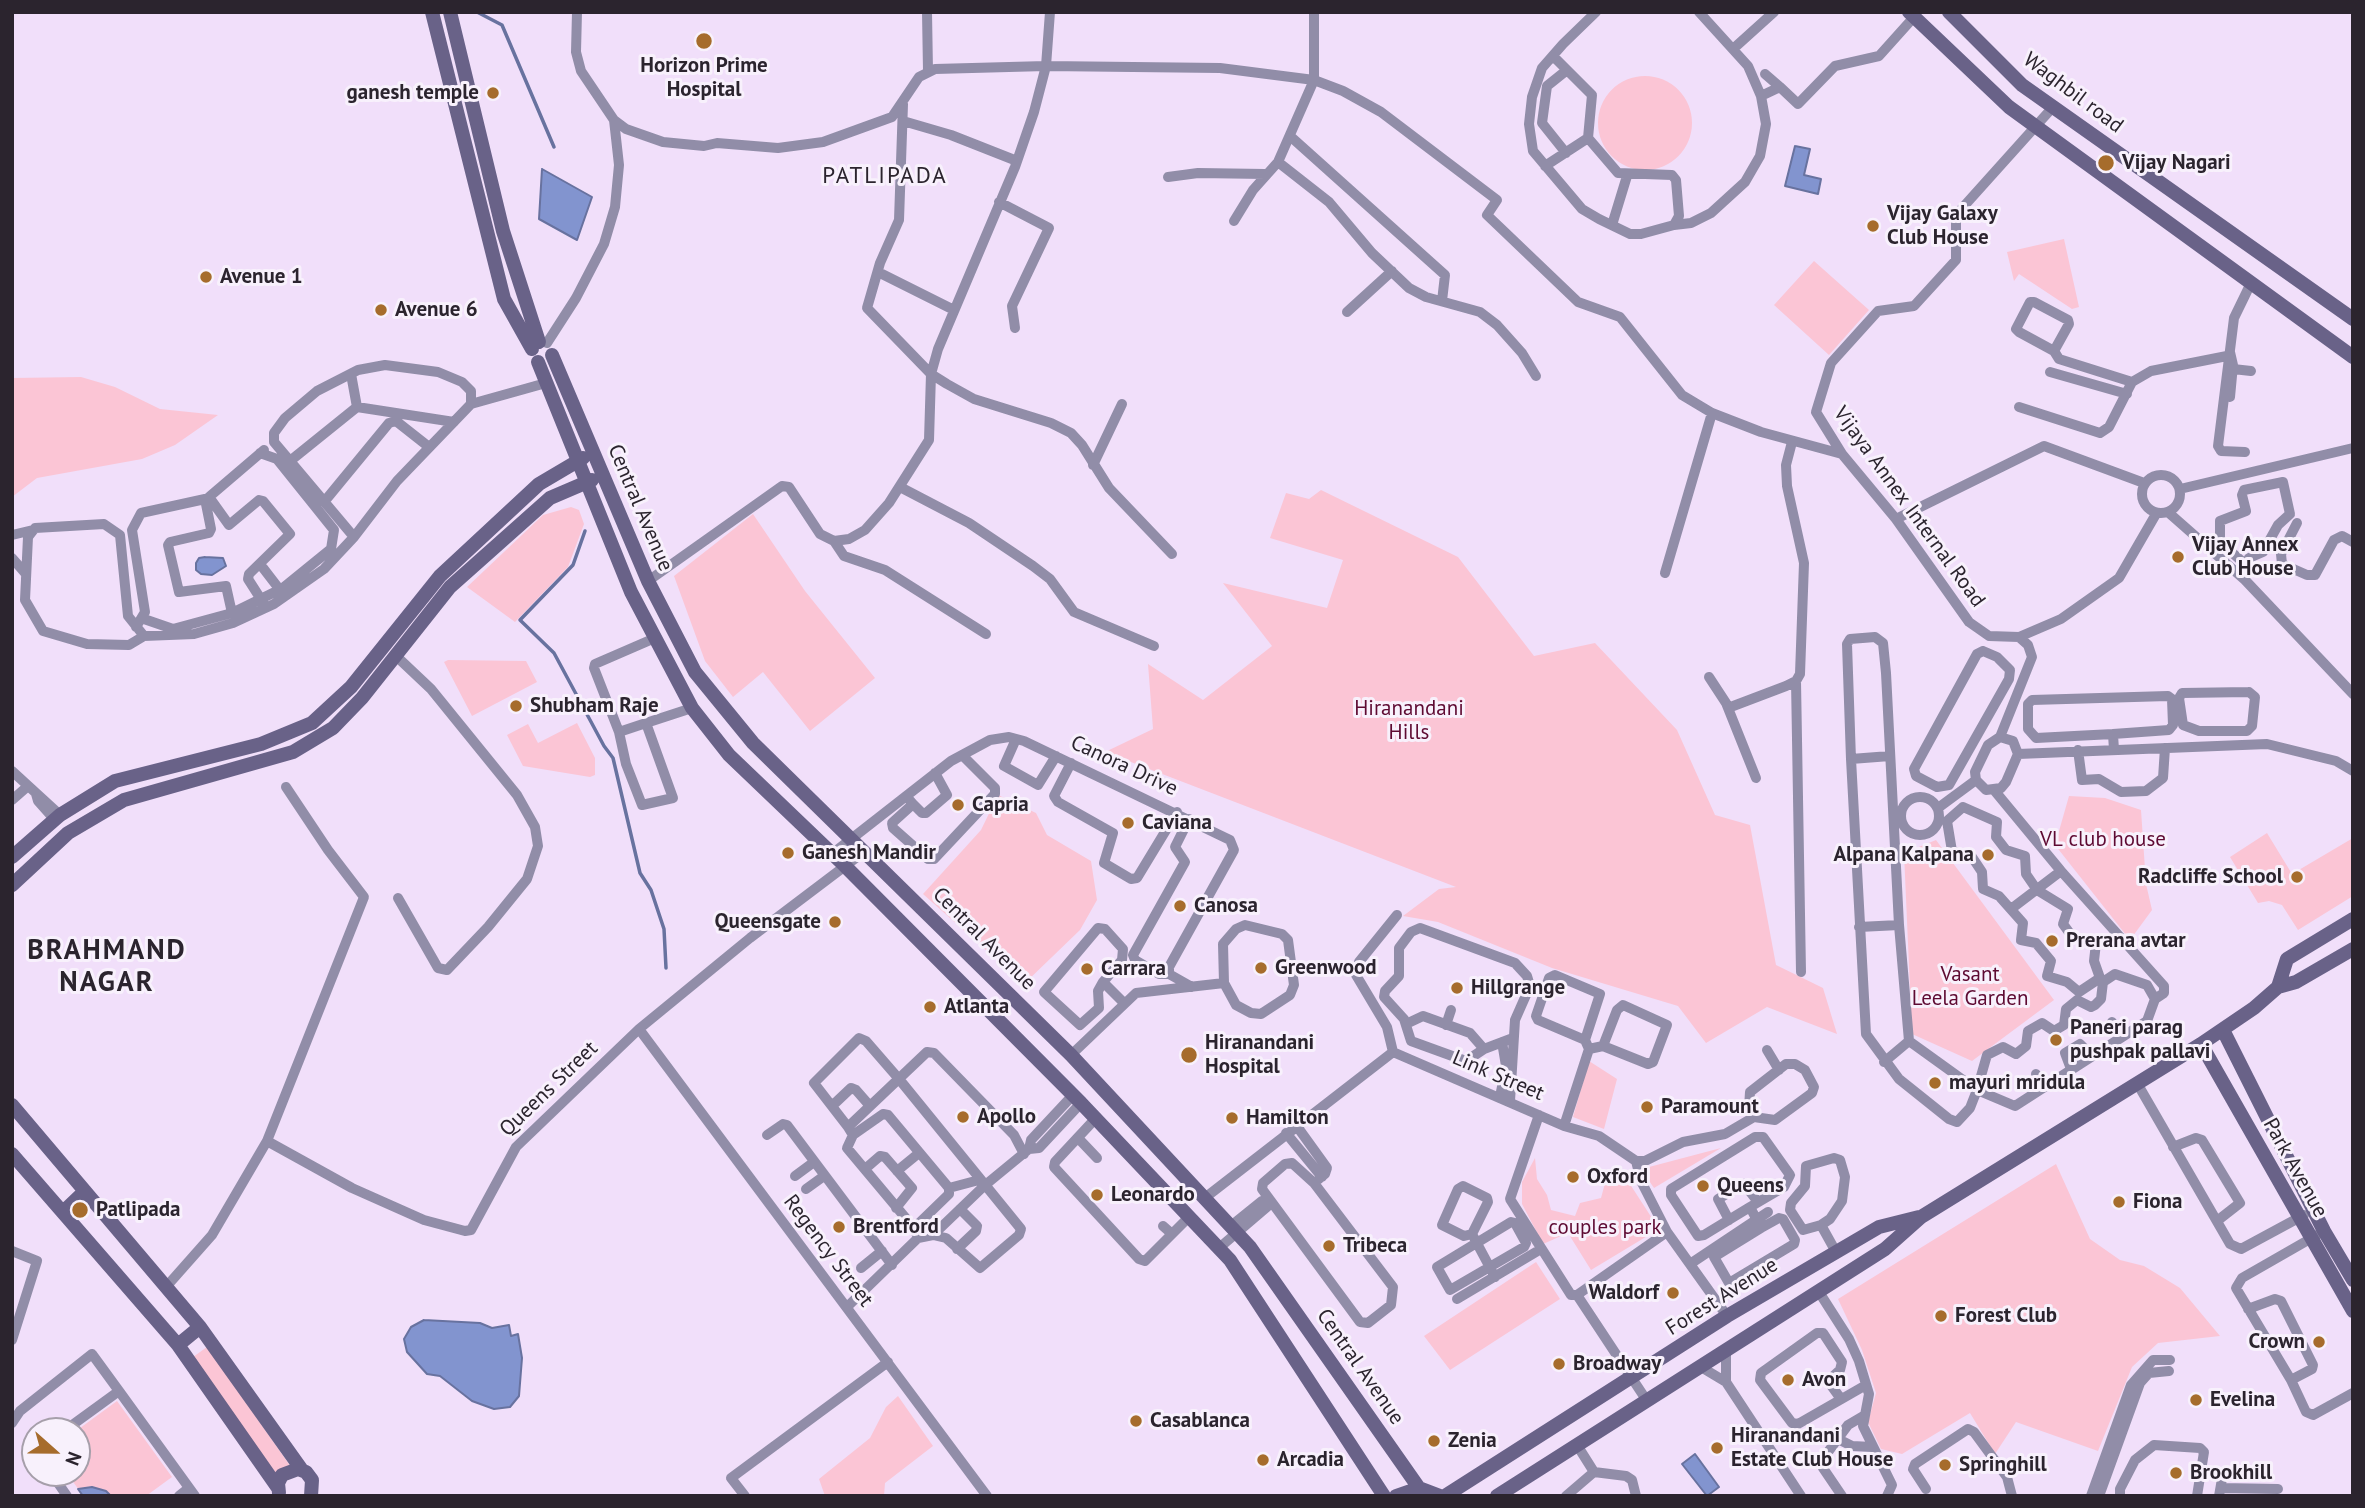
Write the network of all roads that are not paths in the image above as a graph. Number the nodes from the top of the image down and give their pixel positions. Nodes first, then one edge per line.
1 (432, 12) edge
2 (450, 12) edge
3 (578, 12) edge
4 (927, 12) edge
5 (1050, 12) edge
6 (1314, 12) edge
7 (1596, 12) edge
8 (1699, 12) edge
9 (1774, 12) edge
10 (1949, 12) edge
11 (1912, 14) edge
12 (1733, 49) junction
13 (1553, 56) junction
14 (1046, 65) junction
15 (1567, 69) junction
16 (928, 71) junction
17 (1765, 74) dead end
18 (1314, 80) junction
19 (1780, 87) junction
20 (1761, 96) junction
21 (903, 104) junction
22 (2053, 107) junction
23 (614, 120) junction
24 (903, 121) junction
25 (2036, 127) junction
26 (1290, 136) junction
27 (1588, 138) junction
28 (1566, 152) junction
29 (1017, 161) junction
30 (1278, 162) junction
31 (1545, 166) junction
32 (1265, 174) junction
33 (1627, 176) junction
34 (1168, 177) dead end
35 (999, 202) junction
36 (1234, 221) dead end
37 (1612, 225) junction
38 (1674, 225) junction
39 (1392, 271) junction
40 (877, 272) junction
41 (2251, 283) junction
42 (1442, 301) junction
43 (954, 310) junction
44 (1347, 312) dead end
45 (2353, 318) edge
46 (1015, 328) dead end
47 (542, 350) junction
48 (2054, 351) junction
49 (2228, 352) junction
50 (2353, 358) edge
51 (2233, 369) junction
52 (2251, 371) dead end
53 (2050, 372) dead end
54 (351, 374) junction
55 (931, 374) junction
56 (1536, 376) dead end
57 (2132, 382) junction
58 (546, 383) junction
59 (2127, 394) junction
60 (2230, 397) dead end
61 (471, 404) junction
62 (1122, 404) dead end
63 (357, 407) junction
64 (2019, 407) dead end
65 (1712, 413) junction
66 (454, 422) junction
67 (274, 442) junction
68 (1792, 442) junction
69 (429, 447) junction
70 (2353, 448) edge
71 (2245, 452) dead end
72 (260, 453) junction
73 (594, 453) junction
74 (1842, 454) junction
75 (290, 461) junction
76 (577, 462) junction
77 (1093, 465) junction
78 (603, 474) junction
79 (2144, 483) junction
80 (586, 484) junction
81 (900, 486) junction
82 (2180, 489) junction
83 (324, 502) junction
84 (2169, 513) junction
85 (2156, 514) junction
86 (1896, 519) junction
87 (2297, 523) dead end
88 (33, 530) junction
89 (12, 535) edge
90 (354, 537) junction
91 (834, 541) junction
92 (2353, 542) edge
93 (1172, 554) dead end
94 (12, 558) edge
95 (260, 564) junction
96 (2245, 565) junction
97 (1665, 573) dead end
98 (26, 574) junction
99 (2239, 574) junction
100 (648, 581) junction
101 (280, 590) junction
102 (264, 604) junction
103 (422, 610) junction
104 (232, 613) junction
105 (144, 619) junction
106 (136, 627) junction
107 (986, 634) dead end
108 (144, 636) junction
109 (2019, 637) junction
110 (655, 638) junction
111 (1154, 646) dead end
112 (395, 655) junction
113 (1709, 677) dead end
114 (1796, 681) junction
115 (2353, 694) edge
116 (692, 708) junction
117 (1728, 708) junction
118 (646, 723) junction
119 (315, 729) junction
120 (1982, 730) junction
121 (2199, 730) junction
122 (619, 732) junction
123 (2113, 734) junction
124 (1997, 737) junction
125 (1016, 739) junction
126 (2199, 747) junction
127 (2165, 748) junction
128 (2078, 750) junction
129 (2114, 750) junction
130 (2018, 754) junction
131 (1890, 755) junction
132 (963, 756) junction
133 (1056, 756) junction
134 (1851, 759) junction
135 (1071, 763) junction
136 (12, 771) edge
137 (2353, 771) edge
138 (935, 773) junction
139 (1756, 778) dead end
140 (1976, 779) junction
141 (28, 786) junction
142 (286, 787) dead end
143 (1994, 790) junction
144 (12, 800) edge
145 (909, 800) junction
146 (1938, 808) junction
147 (1177, 812) junction
148 (1897, 815) junction
149 (57, 817) junction
150 (1189, 818) junction
151 (851, 838) junction
152 (865, 851) junction
153 (832, 854) junction
154 (12, 858) edge
155 (844, 865) junction
156 (2061, 871) junction
157 (12, 885) edge
158 (2037, 890) junction
159 (398, 898) dead end
160 (2011, 909) junction
161 (1397, 915) dead end
162 (2353, 919) edge
163 (1899, 925) junction
164 (1859, 927) junction
165 (2353, 949) edge
166 (1801, 972) dead end
167 (1169, 974) junction
168 (1103, 982) junction
169 (1224, 983) junction
170 (1192, 987) junction
171 (2278, 987) junction
172 (2155, 999) junction
173 (1124, 1003) junction
174 (1451, 1010) dead end
175 (2112, 1022) dead end
176 (1406, 1024) junction
177 (1446, 1024) junction
178 (639, 1029) junction
179 (2222, 1030) junction
180 (2121, 1037) junction
181 (1513, 1038) junction
182 (1909, 1041) junction
183 (1502, 1042) junction
184 (1587, 1044) junction
185 (2201, 1044) junction
186 (1603, 1046) junction
187 (1484, 1049) junction
188 (1767, 1050) dead end
189 (1393, 1052) junction
190 (1071, 1055) junction
191 (2092, 1056) junction
192 (1884, 1062) junction
193 (2071, 1069) junction
194 (1779, 1070) junction
195 (2036, 1074) dead end
196 (899, 1079) junction
197 (2137, 1083) junction
198 (2044, 1087) junction
199 (1977, 1090) junction
200 (1077, 1099) junction
201 (1505, 1099) junction
202 (12, 1105) edge
203 (831, 1106) junction
204 (870, 1106) junction
205 (1539, 1115) junction
206 (1754, 1116) junction
207 (1096, 1118) junction
208 (1296, 1125) junction
209 (1564, 1126) junction
210 (850, 1131) junction
211 (1286, 1132) junction
212 (767, 1135) dead end
213 (1078, 1138) junction
214 (267, 1141) junction
215 (2173, 1147) junction
216 (1027, 1151) junction
217 (919, 1153) junction
218 (12, 1154) edge
219 (1097, 1158) dead end
220 (814, 1161) junction
221 (1636, 1161) junction
222 (864, 1169) junction
223 (897, 1171) junction
224 (795, 1176) dead end
225 (824, 1176) junction
226 (1318, 1180) junction
227 (982, 1182) junction
228 (949, 1188) junction
229 (806, 1189) dead end
230 (85, 1191) junction
231 (1206, 1197) junction
232 (1264, 1204) dead end
233 (1754, 1204) junction
234 (896, 1208) junction
235 (960, 1209) junction
236 (2313, 1210) junction
237 (63, 1212) junction
238 (1768, 1212) dead end
239 (1189, 1217) junction
240 (1921, 1217) junction
241 (2299, 1217) junction
242 (1729, 1220) junction
243 (2217, 1221) junction
244 (1759, 1224) junction
245 (1821, 1225) junction
246 (1163, 1226) dead end
247 (1234, 1229) junction
248 (1667, 1232) junction
249 (916, 1233) junction
250 (1172, 1234) junction
251 (933, 1235) junction
252 (2317, 1235) junction
253 (1474, 1239) junction
254 (1219, 1248) junction
255 (957, 1249) junction
256 (1541, 1250) junction
257 (12, 1251) edge
258 (882, 1251) junction
259 (1836, 1252) junction
260 (1690, 1264) junction
261 (892, 1265) junction
262 (861, 1268) dead end
263 (1492, 1273) junction
264 (2353, 1280) edge
265 (166, 1287) junction
266 (1819, 1293) junction
267 (1577, 1295) junction
268 (1457, 1299) dead end
269 (846, 1307) junction
270 (2248, 1309) junction
271 (2353, 1311) edge
272 (1727, 1317) junction
273 (200, 1327) junction
274 (12, 1340) edge
275 (178, 1345) junction
276 (1726, 1351) junction
277 (888, 1363) junction
278 (1701, 1367) junction
279 (1631, 1378) junction
280 (2291, 1380) junction
281 (1726, 1382) junction
282 (1867, 1385) junction
283 (119, 1391) junction
284 (2353, 1394) edge
285 (1841, 1399) junction
286 (1647, 1401) junction
287 (1865, 1415) junction
288 (83, 1417) edge
289 (12, 1423) edge
290 (1840, 1440) junction
291 (1577, 1445) junction
292 (1872, 1447) junction
293 (302, 1470) junction
294 (2106, 1471) junction
295 (1594, 1472) junction
296 (2223, 1473) dead end
297 (1419, 1488) junction
298 (1926, 1489) dead end
299 (2278, 1489) dead end
300 (192, 1492) edge
301 (279, 1492) edge
302 (315, 1492) edge
303 (2220, 1492) edge
304 (2244, 1492) edge
305 (179, 1496) edge
306 (745, 1496) edge
307 (987, 1496) edge
308 (1384, 1496) edge
309 (1396, 1496) edge
310 (1443, 1496) edge
311 (1497, 1496) edge
312 (1566, 1496) edge
313 (1636, 1496) edge
314 (1801, 1496) edge
315 (1842, 1496) edge
316 (1887, 1496) edge
317 (2012, 1496) edge
318 (2091, 1496) edge
319 (2099, 1496) edge
320 (2120, 1496) edge
321 (2197, 1496) edge

1 - 47 street, Central Avenue
2 - 47 street, Central Avenue
3 - 23 street
4 - 16 street
5 - 14 street
6 - 18 street
7 - 13 street
8 - 12 street
9 - 12 street
10 - 22 street, Waghbil road
11 - 19 street
11 - 25 street
12 - 20 street
13 - 15 street
13 - 31 street
14 - 16 street
14 - 18 street
14 - 29 street
15 - 27 street
15 - 28 street
16 - 21 street
17 - 19 street
18 - 26 street
18 - 65 street
19 - 20 street
20 - 38 street
21 - 23 street
21 - 24 street
22 - 25 street, Vijaya Annex Internal Road
22 - 45 street, Waghbil road
23 - 47 street
24 - 29 street
24 - 40 street
25 - 41 street
25 - 74 street, Vijaya Annex Internal Road
26 - 30 street
26 - 42 street
27 - 28 street
27 - 33 street
28 - 31 street
29 - 35 street
30 - 32 street
30 - 39 street
31 - 37 street
32 - 34 street
32 - 36 street
33 - 37 street
33 - 38 street
35 - 43 street
35 - 46 street
37 - 38 street
39 - 42 street
39 - 44 street
40 - 43 street
40 - 55 street
41 - 49 street
41 - 50 street
42 - 56 street
43 - 55 street
47 - 58 street, Central Avenue
47 - 73 street, Central Avenue
48 - 48 street
48 - 57 street
49 - 51 street
49 - 57 street
49 - 71 street
51 - 52 street
51 - 60 street
53 - 59 street
54 - 61 street
54 - 63 street
54 - 67 street
55 - 77 street
55 - 81 street
57 - 59 street
58 - 61 street
58 - 76 street, Central Avenue
59 - 64 street
61 - 66 street
62 - 77 street
63 - 66 street
63 - 75 street
65 - 68 street
65 - 97 street
66 - 69 street
67 - 72 street
67 - 75 street
68 - 74 street
68 - 114 street
69 - 83 street
69 - 90 street
70 - 82 street
72 - 95 street
72 - 101 street
73 - 76 street
73 - 78 street, Central Avenue
74 - 86 street, Vijaya Annex Internal Road
75 - 83 street
76 - 80 street, Central Avenue
76 - 103 street
77 - 93 street
78 - 80 street
78 - 100 street, Central Avenue
79 - 82 street
79 - 85 street
79 - 86 street
80 - 103 street
80 - 110 street, Central Avenue
81 - 91 street
81 - 111 street
82 - 84 street
83 - 90 street
84 - 85 street
84 - 99 street
85 - 109 street, Vijaya Annex Internal Road
86 - 109 street, Vijaya Annex Internal Road
87 - 92 street
88 - 89 street
88 - 98 street
88 - 106 street
90 - 102 street
91 - 100 street
91 - 107 street
94 - 98 street
95 - 101 street
95 - 102 street
96 - 96 street
96 - 99 street
98 - 108 street
99 - 115 street
100 - 151 street, Central Avenue
101 - 102 street
102 - 104 street
102 - 108 street
103 - 112 street
103 - 119 street
104 - 105 street
104 - 105 street
105 - 106 street
106 - 108 street
109 - 124 street
110 - 116 street, Central Avenue
110 - 122 street
112 - 119 street
112 - 159 street
113 - 117 street
114 - 117 street
114 - 166 street
116 - 118 street
116 - 153 street, Central Avenue
117 - 139 street
118 - 122 street
118 - 122 street
119 - 149 street
119 - 157 street
120 - 120 street
120 - 124 street
121 - 121 street
121 - 126 street
123 - 123 street
123 - 129 street
124 - 130 street
124 - 140 street
125 - 132 street
125 - 133 street, Canora Drive
125 - 133 street
126 - 127 street
126 - 137 street
127 - 128 street
127 - 129 street
128 - 129 street
128 - 130 street
130 - 143 street
131 - 134 street
131 - 134 street
131 - 148 street
132 - 138 street
132 - 145 street
133 - 135 street, Canora Drive
134 - 164 street
135 - 147 street, Canora Drive
135 - 147 street
136 - 141 street
138 - 145 street
138 - 145 street
140 - 143 street
140 - 146 street
141 - 144 street
141 - 149 street
142 - 214 street
143 - 156 street
145 - 151 street
146 - 148 street
146 - 148 street
147 - 150 street, Canora Drive
148 - 163 street
149 - 154 street
150 - 167 street, Canora Drive
150 - 167 street
151 - 152 street, Central Avenue
151 - 153 street
152 - 155 street, Queens Street
152 - 190 street, Central Avenue
153 - 155 street, Central Avenue
155 - 178 street, Queens Street
155 - 200 street, Central Avenue
156 - 158 street
156 - 172 street
158 - 160 street
158 - 160 street
158 - 160 street
161 - 189 street
162 - 171 street
163 - 164 street
163 - 182 street
164 - 192 street
165 - 171 street
167 - 170 street
168 - 168 street
168 - 173 street
169 - 169 street
169 - 170 street
170 - 173 street
171 - 179 street, Forest Avenue
172 - 180 street
172 - 199 street
173 - 190 street
174 - 177 street
175 - 180 street
176 - 177 street
176 - 181 street
176 - 187 street
177 - 187 street
178 - 214 street, Queens Street
178 - 269 street, Regency Street
179 - 185 street, Forest Avenue
179 - 236 street, Park Avenue
180 - 191 street
181 - 183 street
181 - 201 street
182 - 192 street
182 - 199 street
183 - 187 street
183 - 201 street
184 - 184 street
184 - 186 street
184 - 209 street
185 - 197 street, Forest Avenue
185 - 241 street, Park Avenue
186 - 186 street
188 - 194 street
189 - 201 street, Link Street
189 - 208 street
190 - 231 street, Central Avenue
191 - 193 street
191 - 193 street
192 - 199 street
193 - 198 street
194 - 206 street
194 - 206 street
195 - 198 street
196 - 203 street
196 - 204 street
196 - 216 street
196 - 227 street
197 - 215 street
197 - 240 street, Forest Avenue
198 - 199 street
200 - 207 street, Central Avenue
200 - 216 street
201 - 205 street, Link Street
202 - 230 street
203 - 204 street
203 - 210 street
204 - 210 street
205 - 209 street, Link Street
205 - 256 street
206 - 221 street
207 - 213 street
207 - 239 street, Central Avenue
208 - 211 street
208 - 226 street
209 - 221 street, Link Street
210 - 217 street
210 - 222 street
211 - 226 street
211 - 231 street
212 - 220 street
213 - 219 street
213 - 250 street
214 - 265 street
215 - 243 street
215 - 243 street
216 - 227 street
217 - 223 street
217 - 228 street
218 - 237 street
220 - 224 street
220 - 225 street
221 - 248 street
222 - 223 street
222 - 234 street
223 - 234 street
225 - 229 street
225 - 258 street
226 - 226 street
227 - 228 street
227 - 235 street
227 - 255 street
228 - 249 street
230 - 237 street
230 - 265 street
231 - 247 street, Central Avenue
232 - 247 street
233 - 242 street
233 - 242 street
233 - 242 street
233 - 244 street
234 - 249 street
235 - 251 street
235 - 255 street
236 - 241 street
236 - 252 street, Park Avenue
237 - 275 street
238 - 244 street
239 - 250 street
239 - 254 street, Central Avenue
240 - 259 street, Forest Avenue
240 - 266 street, Forest Avenue
241 - 243 street
241 - 252 street, Park Avenue
244 - 244 street
244 - 260 street
245 - 245 street
245 - 259 street
246 - 250 street
247 - 254 street
247 - 297 street, Central Avenue
248 - 260 street
248 - 267 street
249 - 251 street
249 - 261 street
251 - 255 street
252 - 264 street, Park Avenue
252 - 270 street
252 - 271 street, Park Avenue
253 - 253 street
253 - 263 street
253 - 263 street
253 - 263 street
254 - 308 street, Central Avenue
256 - 263 street
256 - 267 street
257 - 274 street
258 - 261 street
258 - 262 street
259 - 272 street, Forest Avenue
260 - 272 street
261 - 269 street
263 - 268 street
265 - 273 street
266 - 276 street, Forest Avenue
266 - 282 street
267 - 279 street
269 - 277 street, Regency Street
270 - 280 street
270 - 280 street
272 - 279 street, Forest Avenue
273 - 275 street
273 - 293 street
275 - 301 street
276 - 278 street, Forest Avenue
276 - 281 street
277 - 306 street
277 - 307 street, Regency Street
278 - 281 street
278 - 286 street, Forest Avenue
279 - 286 street
279 - 310 street, Forest Avenue
280 - 284 street
281 - 314 street
282 - 285 street
282 - 287 street
283 - 288 street
283 - 289 street
283 - 300 street
285 - 285 street
286 - 291 street, Forest Avenue
287 - 290 street
287 - 292 street
290 - 292 street
290 - 315 street
291 - 295 street
291 - 311 street, Forest Avenue
292 - 316 street
293 - 301 street
293 - 302 street
294 - 294 street
294 - 318 street
294 - 319 street
295 - 312 street
295 - 313 street
296 - 303 street
297 - 309 street
297 - 310 street
298 - 317 street
299 - 304 street
300 - 305 street
303 - 304 street
320 - 321 street

